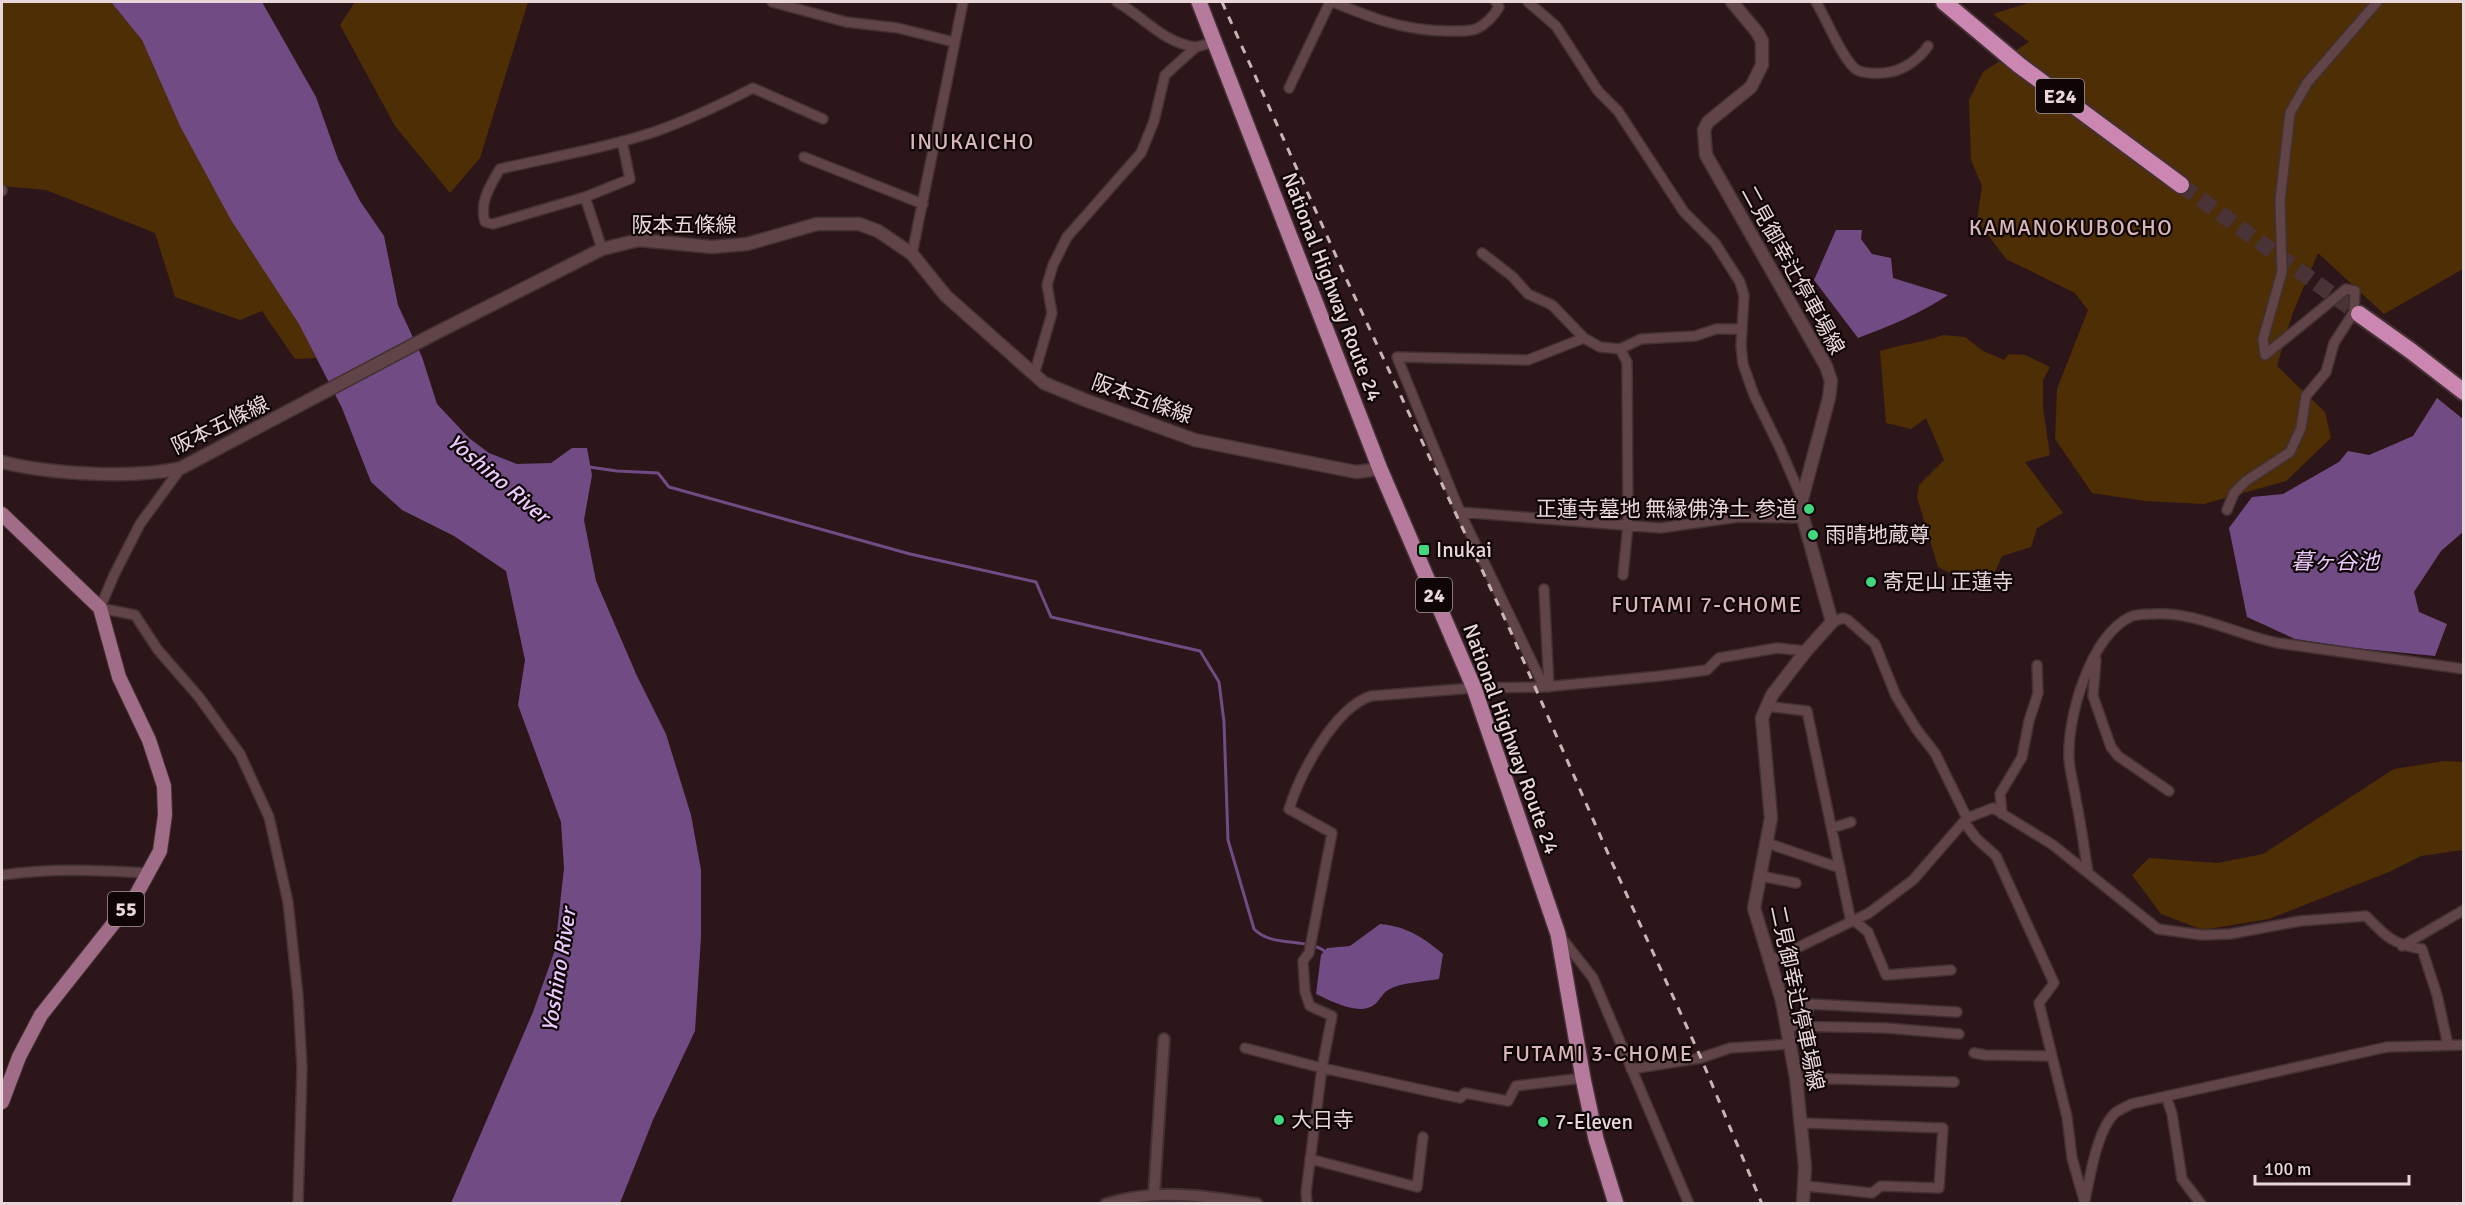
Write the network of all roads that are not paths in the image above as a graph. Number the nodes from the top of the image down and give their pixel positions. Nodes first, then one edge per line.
1 (772, 2) edge
2 (963, 2) edge
3 (1117, 2) edge
4 (1200, 2) edge
5 (1331, 2) edge
6 (1496, 2) edge
7 (1528, 2) edge
8 (1732, 2) edge
9 (1816, 2) edge
10 (1944, 2) edge
11 (2377, 2) edge
12 (954, 42) junction
13 (1215, 42) junction
14 (1196, 46) junction
15 (1928, 46) dead end
16 (1289, 88) dead end
17 (823, 119) dead end
18 (622, 141) junction
19 (804, 157) dead end
20 (2181, 185) tunnel mouth
21 (585, 197) junction
22 (923, 204) junction
23 (602, 249) junction
24 (912, 254) junction
25 (1482, 254) dead end
26 (2359, 314) tunnel mouth
27 (1741, 329) junction
28 (1584, 338) junction
29 (1620, 349) junction
30 (1034, 375) junction
31 (2463, 392) edge
32 (2, 462) edge
33 (181, 468) junction
34 (1380, 469) junction
35 (1802, 499) junction
36 (2227, 510) dead end
37 (1460, 512) junction
38 (2, 514) edge
39 (1803, 518) junction
40 (1628, 525) junction
41 (1623, 575) dead end
42 (1544, 589) dead end
43 (100, 608) junction
44 (1832, 622) junction
45 (1806, 651) junction
46 (2097, 652) junction
47 (2037, 665) dead end
48 (2463, 669) edge
49 (1547, 687) junction
50 (1474, 688) junction
51 (1766, 706) junction
52 (2169, 791) dead end
53 (2002, 814) junction
54 (1965, 820) junction
55 (1851, 822) dead end
56 (1832, 828) junction
57 (1767, 843) junction
58 (1840, 868) junction
59 (2088, 872) junction
60 (2, 875) edge
61 (1761, 876) junction
62 (1796, 883) dead end
63 (136, 895) junction
64 (2463, 910) edge
65 (1856, 921) junction
66 (1558, 934) junction
67 (2402, 946) junction
68 (1770, 961) junction
69 (1951, 970) dead end
70 (1957, 1012) dead end
71 (1786, 1026) junction
72 (1804, 1026) junction
73 (1959, 1034) dead end
74 (1164, 1039) dead end
75 (1790, 1044) junction
76 (2448, 1045) junction
77 (2463, 1045) edge
78 (1245, 1048) dead end
79 (1974, 1053) dead end
80 (2051, 1056) junction
81 (1322, 1068) junction
82 (1631, 1069) junction
83 (1583, 1078) junction
84 (1796, 1078) junction
85 (1954, 1082) dead end
86 (2166, 1096) junction
87 (2, 1102) edge
88 (1802, 1123) junction
89 (1423, 1137) dead end
90 (1310, 1159) junction
91 (1806, 1186) junction
92 (1154, 1194) junction
93 (298, 1203) edge
94 (1106, 1203) edge
95 (1257, 1203) edge
96 (1307, 1203) edge
97 (1616, 1203) edge
98 (1689, 1203) edge
99 (1803, 1203) edge
100 (2084, 1203) edge
101 (2201, 1203) edge

1 - 12 street
2 - 12 street
3 - 14 street
4 - 13 highway, National Highway Route 24 / 24
5 - 6 street
5 - 16 street
7 - 27 street
8 - 35 main road, 二見御幸辻停車場線
9 - 15 street
10 - 20 highway, E24
11 - 36 street
12 - 22 street
13 - 14 street
13 - 34 highway, National Highway Route 24 / 24
14 - 30 street
17 - 18 street
18 - 21 street
18 - 21 street
19 - 22 street
21 - 23 street
22 - 24 street
23 - 24 main road, 阪本五條線
23 - 33 main road, 阪本五條線
24 - 30 main road, 阪本五條線
25 - 28 street
26 - 31 highway
27 - 29 street
27 - 35 street
28 - 29 street
28 - 37 street
29 - 40 street
30 - 34 main road, 阪本五條線
32 - 33 main road, 阪本五條線
33 - 43 street
34 - 50 highway, National Highway Route 24 / 24
35 - 39 main road, 二見御幸辻停車場線
37 - 40 street
37 - 49 street
38 - 43 main road
39 - 40 street
39 - 44 main road, 二見御幸辻停車場線
40 - 41 street
42 - 49 street
43 - 63 main road, 55
43 - 93 street
44 - 45 main road, 二見御幸辻停車場線
44 - 54 street
45 - 49 street
45 - 51 main road, 二見御幸辻停車場線
46 - 48 street
46 - 52 street
46 - 59 street
47 - 53 street
49 - 50 street
50 - 66 highway, National Highway Route 24 / 24
50 - 81 street
51 - 56 street
51 - 57 main road, 二見御幸辻停車場線
53 - 54 street
53 - 59 street
54 - 65 street
54 - 80 street
55 - 56 street
56 - 58 street
57 - 58 street
57 - 61 main road, 二見御幸辻停車場線
58 - 65 street
59 - 67 street
60 - 63 street
61 - 62 street
61 - 68 main road, 二見御幸辻停車場線
63 - 87 main road, 55
64 - 67 street
65 - 68 street
65 - 69 street
66 - 82 street
66 - 83 highway, National Highway Route 24 / 24
67 - 76 street
68 - 71 main road, 二見御幸辻停車場線
70 - 72 street
71 - 72 street
71 - 75 main road, 二見御幸辻停車場線
72 - 73 street
74 - 92 street
75 - 82 street
75 - 84 main road, 二見御幸辻停車場線
76 - 77 street
76 - 86 street
78 - 81 street
79 - 80 street
80 - 100 street
81 - 83 street
81 - 90 street
82 - 98 street
83 - 97 highway, National Highway Route 24 / 24
84 - 85 street
84 - 88 main road, 二見御幸辻停車場線
86 - 100 street
86 - 101 street
88 - 91 main road, 二見御幸辻停車場線
88 - 91 street
89 - 90 street
90 - 96 street
91 - 99 main road, 二見御幸辻停車場線
92 - 94 street
92 - 95 street

